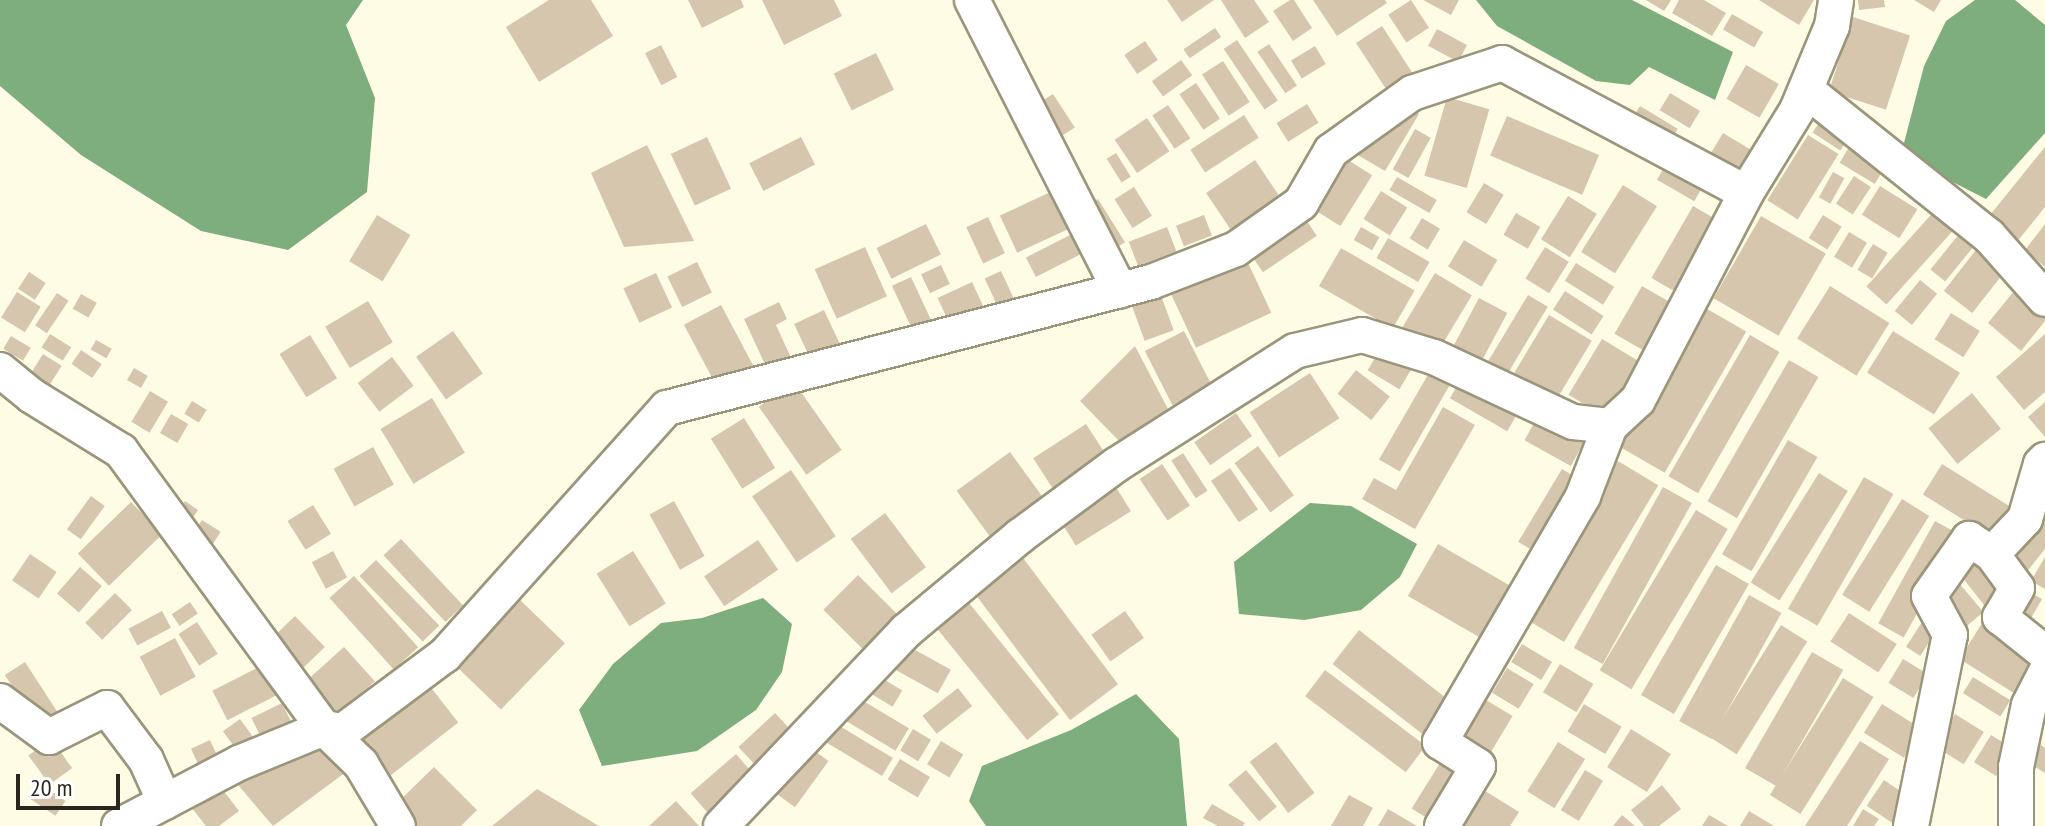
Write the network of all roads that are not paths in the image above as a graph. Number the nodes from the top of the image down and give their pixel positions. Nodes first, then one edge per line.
1 (972, 0) edge
2 (1836, 0) edge
3 (1806, 90) junction
4 (1746, 193) junction
5 (1120, 290) junction
6 (2045, 299) edge
7 (0, 370) edge
8 (1610, 426) junction
9 (2045, 460) edge
10 (1992, 554) junction
11 (2045, 653) edge
12 (2045, 673) edge
13 (0, 701) edge
14 (324, 728) junction
15 (165, 802) junction
16 (119, 826) edge
17 (398, 826) edge
18 (721, 826) edge
19 (1442, 826) edge
20 (1911, 826) edge
21 (2016, 826) edge

1 - 5 street
2 - 3 street
3 - 4 street
3 - 6 street
4 - 5 street
4 - 8 street
5 - 14 street
7 - 14 street
8 - 18 street
8 - 19 street
9 - 10 street
10 - 11 street
10 - 20 street
12 - 21 street
13 - 15 street
14 - 15 street
14 - 17 street
15 - 16 street

